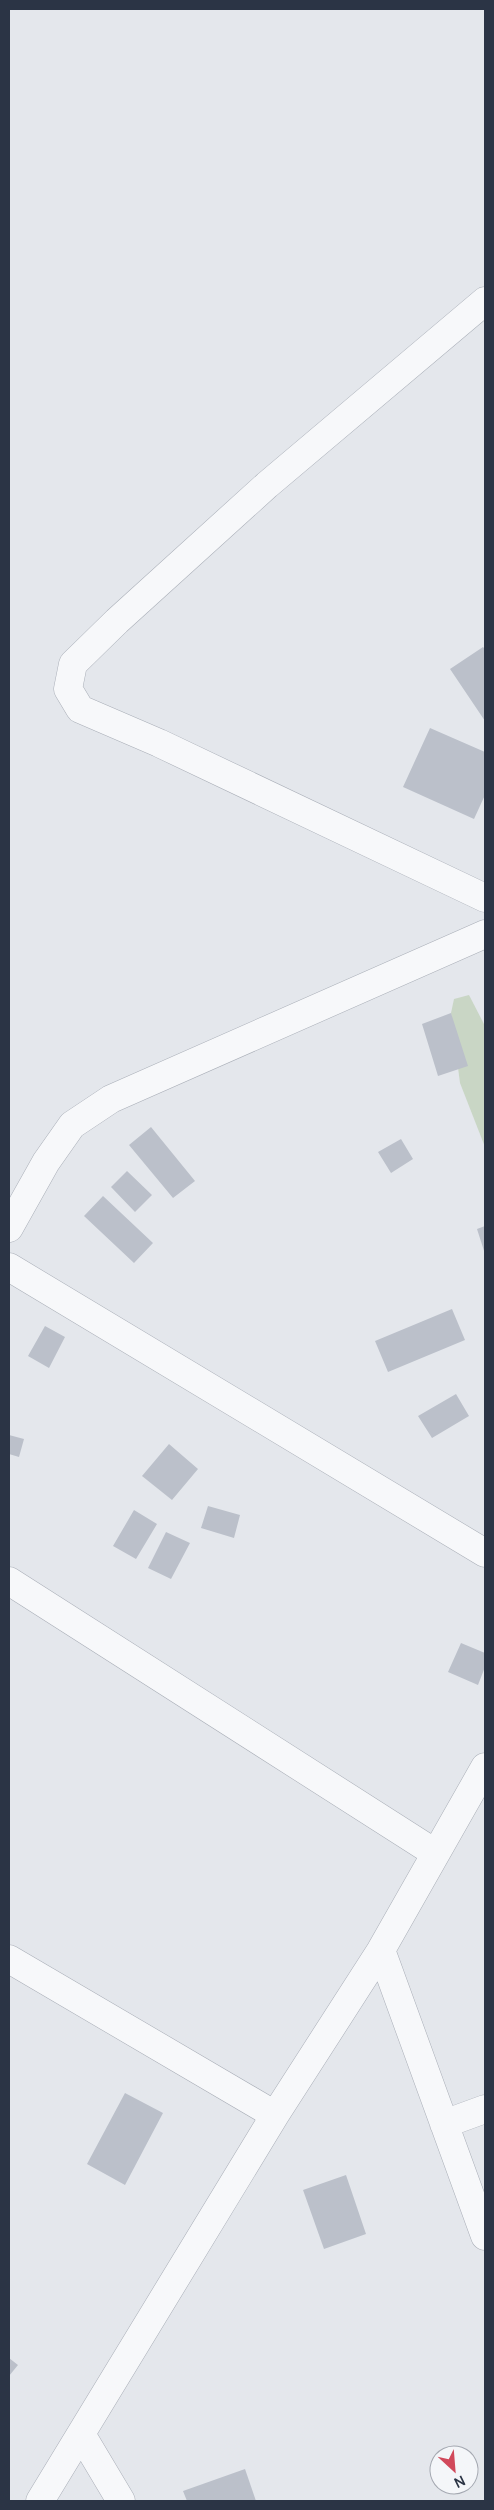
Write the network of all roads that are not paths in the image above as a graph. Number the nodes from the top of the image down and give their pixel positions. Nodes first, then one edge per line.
1 (485, 301) edge
2 (485, 898) edge
3 (485, 934) edge
4 (9, 1228) edge
5 (9, 1267) edge
6 (485, 1553) edge
7 (9, 1581) edge
8 (485, 1767) edge
9 (435, 1853) junction
10 (381, 1950) junction
11 (9, 1959) edge
12 (485, 2109) edge
13 (275, 2115) junction
14 (444, 2124) junction
15 (485, 2236) edge
16 (81, 2434) junction
17 (40, 2501) edge
18 (121, 2501) edge

1 - 2 street
3 - 4 street
5 - 6 street
7 - 9 street
8 - 9 street
9 - 10 street
10 - 13 street
10 - 14 street
11 - 13 street
12 - 14 street
13 - 16 street
14 - 15 street
16 - 17 street
16 - 18 street

